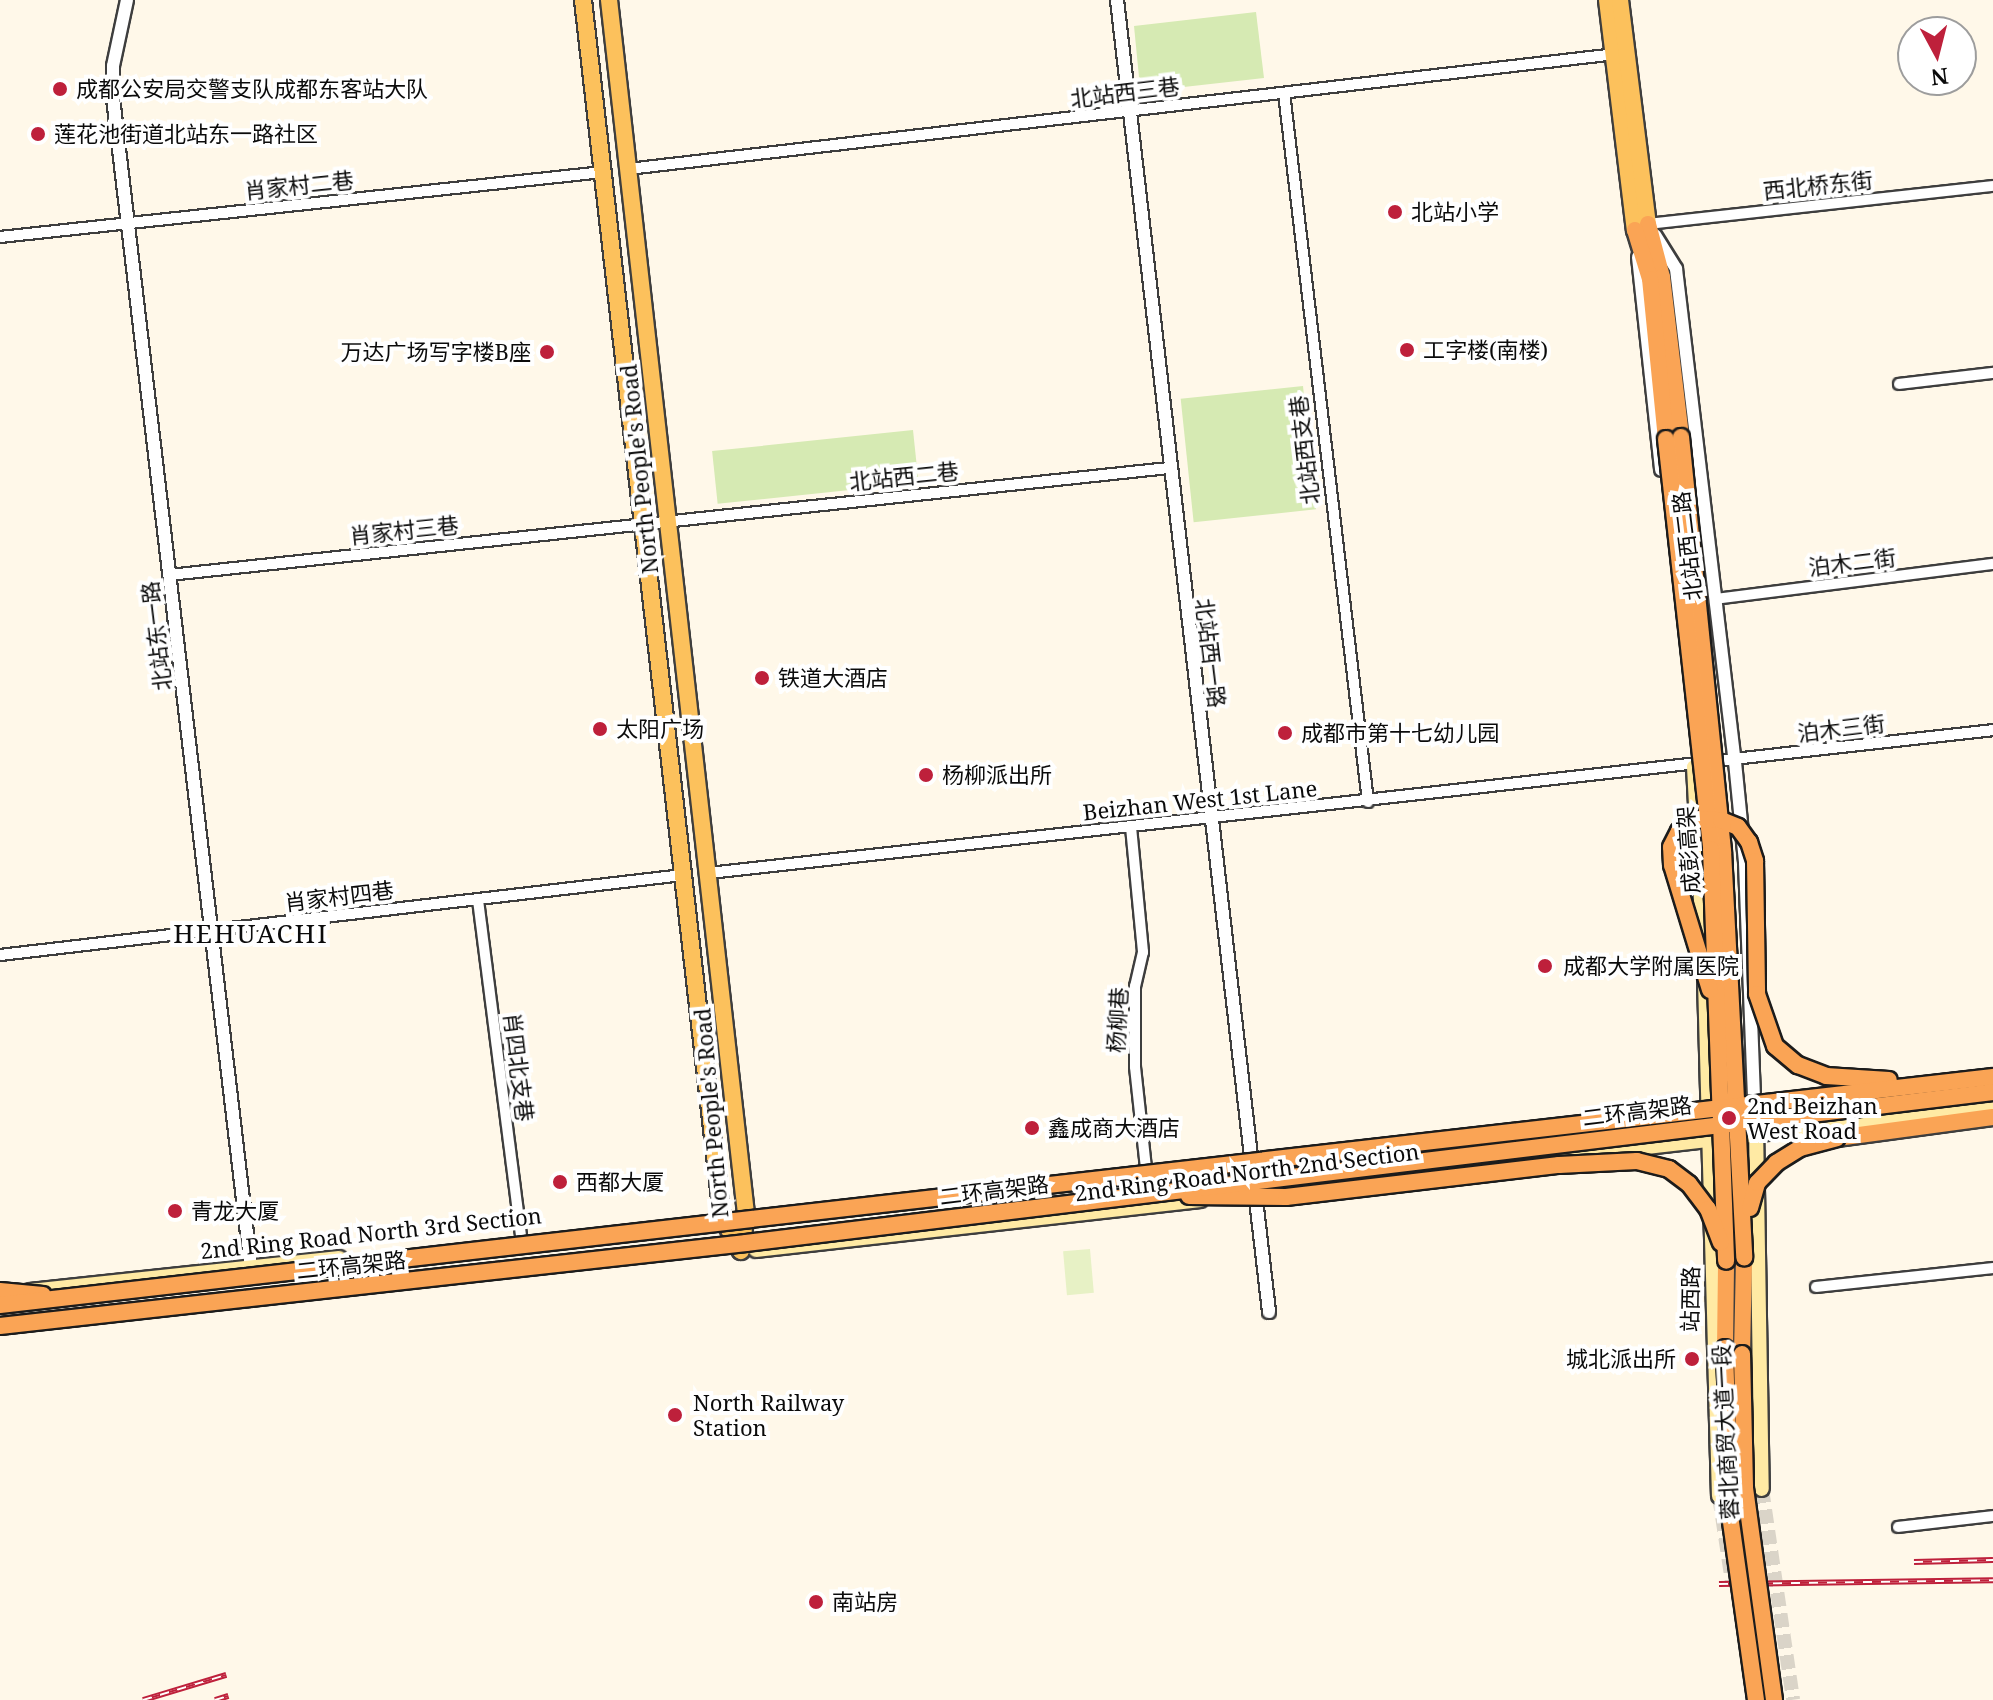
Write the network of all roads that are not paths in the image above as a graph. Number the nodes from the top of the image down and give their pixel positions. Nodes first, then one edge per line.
1 (127, 0) edge
2 (583, 0) edge
3 (609, 0) edge
4 (1117, 0) edge
5 (1607, 0) edge
6 (1620, 0) edge
7 (1619, 53) junction
8 (1284, 93) junction
9 (1131, 112) junction
10 (628, 169) junction
11 (603, 172) junction
12 (1993, 186) edge
13 (128, 223) junction
14 (1641, 227) junction
15 (0, 237) edge
16 (1993, 373) edge
17 (1899, 384) dead end
18 (1674, 438) junction
19 (1168, 468) junction
20 (667, 522) junction
21 (644, 524) junction
22 (1993, 564) edge
23 (169, 575) junction
24 (1715, 599) junction
25 (1993, 730) edge
26 (1735, 762) junction
27 (1694, 767) junction
28 (1368, 802) junction
29 (1212, 819) junction
30 (1131, 827) junction
31 (709, 873) junction
32 (683, 875) junction
33 (478, 900) junction
34 (210, 931) junction
35 (0, 955) edge
36 (1719, 1022) junction
37 (1991, 1078) edge
38 (1963, 1080) junction
39 (1754, 1097) junction
40 (1711, 1103) junction
41 (1993, 1107) edge
42 (1993, 1117) edge
43 (1757, 1132) junction
44 (1712, 1137) junction
45 (1251, 1156) junction
46 (1146, 1168) junction
47 (1255, 1194) junction
48 (1122, 1196) junction
49 (746, 1214) junction
50 (722, 1217) junction
51 (521, 1238) junction
52 (741, 1251) junction
53 (1744, 1257) junction
54 (1726, 1261) junction
55 (251, 1268) junction
56 (1993, 1268) edge
57 (1816, 1287) dead end
58 (0, 1292) edge
59 (60, 1298) junction
60 (0, 1305) edge
61 (1269, 1312) dead end
62 (0, 1326) edge
63 (0, 1333) edge
64 (1762, 1489) tunnel mouth
65 (1719, 1496) tunnel mouth
66 (1993, 1516) edge
67 (1898, 1527) dead end
68 (1756, 1700) edge
69 (1774, 1700) edge

1 - 13 street, 北站东一路
2 - 11 main road, North People's Road
3 - 10 main road, North People's Road
4 - 9 street, 北站西一路
5 - 7 main road, 北站西二路
6 - 7 main road, 北站西二路
7 - 8 street, 北站西三巷
7 - 14 main road, 北站西二路
8 - 9 street, 北站西三巷
8 - 28 street, 北站西支巷
9 - 10 street, 北站西三巷
9 - 19 street, 北站西一路
10 - 20 main road, North People's Road
11 - 13 street, 肖家村二巷
11 - 21 main road, North People's Road
12 - 14 street, 西北桥东街
13 - 15 street, 肖家村二巷
13 - 23 street, 北站东一路
14 - 18 highway
14 - 24 street, 北站西二路
14 - 27 street, 北站西二路
16 - 17 street
18 - 36 highway, 成彭高架, bridge
18 - 53 highway, 成彭高架, bridge
19 - 20 street, 北站西二巷
19 - 29 street, 北站西一路
20 - 21 street, 北站西二巷
20 - 31 main road, North People's Road
21 - 23 street, 肖家村三巷
21 - 32 main road, North People's Road
22 - 24 street, 泊木二街
23 - 34 street, 北站东一路
24 - 26 street, 北站西二路
25 - 26 street, 泊木三街
26 - 27 street, 泊木三街
26 - 39 street, 北站西二路
27 - 28 street, Beizhan West 1st Lane
27 - 40 main road, 北站西二路
28 - 29 street, Beizhan West 1st Lane
29 - 30 street, Beizhan West 1st Lane
29 - 45 street, 北站西一路
30 - 31 street, Beizhan West 1st Lane
30 - 46 street, 杨柳巷
31 - 49 main road, North People's Road
32 - 33 street, 肖家村四巷
32 - 50 main road, North People's Road
33 - 34 street, 肖家村四巷
33 - 51 street, 肖四北支巷
34 - 35 street, 肖家村四巷
34 - 55 street, 北站东一路
36 - 38 highway, bridge
36 - 54 highway, 成彭高架, bridge
37 - 38 highway, 二环高架路, bridge
37 - 39 main road, 2nd Ring Road North 2nd Section
37 - 48 highway, 二环高架路, bridge
38 - 59 highway, 二环高架路, bridge
39 - 40 main road, 2nd Ring Road North 2nd Section
39 - 43 main road
40 - 44 main road, 站西路
40 - 45 main road, 2nd Ring Road North 2nd Section
41 - 43 main road, 2nd Ring Road North 2nd Section
42 - 53 highway, bridge
43 - 44 main road, 2nd Ring Road North 2nd Section
43 - 64 main road
44 - 47 main road, 2nd Ring Road North 2nd Section
44 - 65 main road, 站西路
45 - 46 main road, 2nd Ring Road North 2nd Section
45 - 47 street, 北站西一路
46 - 49 main road, 2nd Ring Road North 2nd Section
47 - 52 main road, 2nd Ring Road North 2nd Section
47 - 61 street, 北站西一路
48 - 54 highway, bridge
48 - 62 highway, 二环高架路, bridge
49 - 50 main road, 2nd Ring Road North 3rd Section
49 - 52 main road, North People's Road
50 - 51 main road, 2nd Ring Road North 3rd Section
50 - 52 main road, North People's Road
51 - 55 main road, 2nd Ring Road North 3rd Section
52 - 63 main road
53 - 69 highway, 蓉北商贸大道一段, bridge
54 - 68 highway, 蓉北商贸大道一段, bridge
55 - 58 main road, 2nd Ring Road North 3rd Section
56 - 57 street
58 - 59 highway, bridge
59 - 60 highway, 二环高架路, bridge
66 - 67 street

